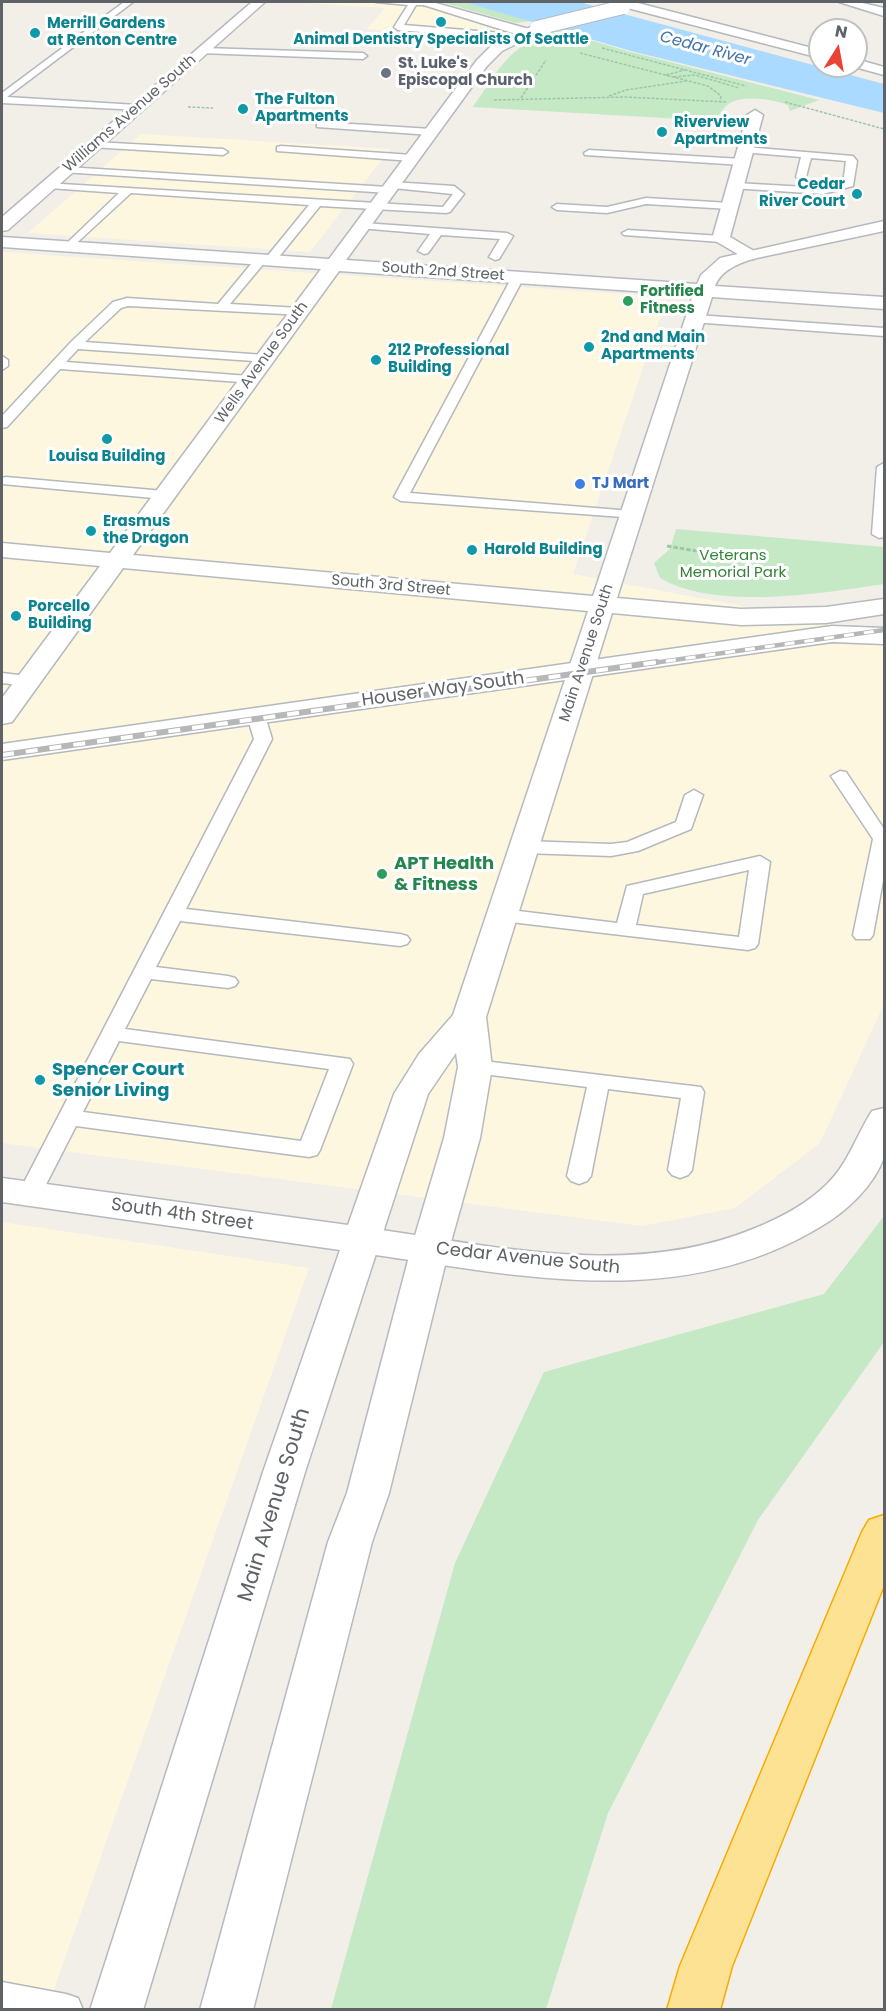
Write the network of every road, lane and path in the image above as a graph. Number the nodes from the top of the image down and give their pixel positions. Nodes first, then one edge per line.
1 (129, 2) edge
2 (259, 2) edge
3 (380, 2) edge
4 (654, 2) edge
5 (848, 2) edge
6 (420, 3) edge
7 (626, 5) edge
8 (885, 12) edge
9 (525, 32) junction
10 (593, 46) dead end
11 (203, 51) junction
12 (808, 51) edge
13 (579, 52) dead end
14 (551, 54) dead end
15 (363, 56) dead end
16 (868, 66) edge
17 (687, 69) junction
18 (885, 71) edge
19 (665, 75) junction
20 (673, 77) junction
21 (687, 80) junction
22 (756, 89) dead end
23 (521, 98) junction
24 (603, 98) junction
25 (2, 99) edge
26 (491, 100) dead end
27 (720, 102) junction
28 (187, 106) dead end
29 (757, 106) junction
30 (137, 108) junction
31 (213, 108) dead end
32 (320, 125) dead end
33 (885, 129) edge
34 (431, 132) junction
35 (95, 144) junction
36 (281, 149) dead end
37 (223, 152) dead end
38 (589, 153) dead end
39 (807, 154) junction
40 (744, 156) junction
41 (412, 158) junction
42 (66, 170) junction
43 (801, 177) dead end
44 (49, 185) junction
45 (736, 186) junction
46 (128, 190) junction
47 (384, 197) junction
48 (317, 202) junction
49 (730, 206) junction
50 (557, 207) dead end
51 (2, 226) edge
52 (363, 226) junction
53 (885, 226) edge
54 (438, 231) junction
55 (628, 233) dead end
56 (721, 239) junction
57 (2, 242) edge
58 (69, 247) junction
59 (424, 251) dead end
60 (748, 255) junction
61 (495, 256) dead end
62 (265, 260) junction
63 (334, 265) junction
64 (519, 277) junction
65 (706, 289) junction
66 (885, 303) edge
67 (222, 307) junction
68 (299, 312) junction
69 (696, 319) junction
70 (885, 332) edge
71 (75, 345) junction
72 (264, 359) junction
73 (2, 360) edge
74 (57, 365) junction
75 (2, 366) edge
76 (249, 380) junction
77 (2, 424) edge
78 (885, 467) edge
79 (6, 481) dead end
80 (164, 495) junction
81 (632, 515) junction
82 (879, 534) dead end
83 (667, 546) dead end
84 (2, 550) edge
85 (697, 551) dead end
86 (115, 561) junction
87 (602, 605) junction
88 (885, 607) edge
89 (885, 636) edge
90 (581, 670) junction
91 (2, 678) edge
92 (27, 681) junction
93 (2, 716) edge
94 (256, 716) junction
95 (2, 752) edge
96 (840, 776) dead end
97 (694, 795) dead end
98 (524, 847) junction
99 (174, 914) junction
100 (502, 915) junction
101 (625, 931) junction
102 (864, 935) dead end
103 (400, 940) dead end
104 (145, 972) junction
105 (228, 982) dead end
106 (469, 1017) junction
107 (114, 1034) junction
108 (475, 1067) junction
109 (599, 1081) junction
110 (71, 1118) junction
111 (885, 1119) edge
112 (680, 1170) dead end
113 (579, 1176) dead end
114 (16, 1192) edge
115 (362, 1240) junction
116 (430, 1249) junction
117 (885, 1532) edge
118 (2, 1998) edge
119 (66, 2010) edge
120 (116, 2010) edge
121 (226, 2010) edge
122 (693, 2010) edge

1 - 25 lane
2 - 11 street, Williams Avenue South
3 - 6 lane
4 - 7 street
5 - 8 street
6 - 9 street
6 - 9 lane
7 - 9 street, bridge
7 - 12 street
9 - 34 street, Wells Avenue South
10 - 17 path
11 - 15 lane
11 - 30 street, Williams Avenue South
13 - 19 path
14 - 23 path
16 - 18 street
17 - 19 path
17 - 22 path
19 - 20 path
20 - 21 path
20 - 29 path
21 - 24 path
21 - 27 path
23 - 24 path
23 - 26 path
24 - 27 path
25 - 30 lane
27 - 29 path
28 - 31 path
29 - 33 path
29 - 40 street
30 - 35 street, Williams Avenue South
32 - 34 lane
34 - 41 street, Wells Avenue South
35 - 37 lane
35 - 42 street, Williams Avenue South
36 - 41 lane
38 - 40 lane
39 - 40 lane
39 - 43 lane
39 - 45 lane
40 - 45 street
41 - 47 street, Wells Avenue South
42 - 44 street, Williams Avenue South
42 - 47 lane
44 - 46 lane
44 - 51 street, Williams Avenue South
45 - 49 street
46 - 48 lane
46 - 58 lane
47 - 47 lane
47 - 48 lane
47 - 52 street, Wells Avenue South
48 - 62 lane
49 - 50 lane
49 - 56 street
52 - 54 lane
52 - 63 street, Wells Avenue South
53 - 60 street, Main Avenue South
54 - 59 lane
54 - 61 lane
55 - 56 lane
56 - 60 street
57 - 58 street, South 2nd Street
58 - 62 street, South 2nd Street
60 - 65 street, Main Avenue South
62 - 63 street, South 2nd Street
62 - 67 lane
63 - 64 street, South 2nd Street
63 - 68 street, Wells Avenue South
64 - 65 street, South 2nd Street
64 - 81 lane
65 - 66 street, South 2nd Street
65 - 69 street, Main Avenue South
67 - 68 lane
67 - 71 lane
68 - 72 street, Wells Avenue South
69 - 70 lane
69 - 81 street, Main Avenue South
71 - 72 lane
71 - 74 lane
72 - 76 street, Wells Avenue South
73 - 75 lane
74 - 76 lane
74 - 77 lane
76 - 80 street, Wells Avenue South
78 - 82 lane
79 - 80 lane
80 - 86 street, Wells Avenue South
81 - 87 street, Main Avenue South
83 - 85 path
84 - 86 street, South 3rd Street
86 - 87 street, South 3rd Street
86 - 92 street, Wells Avenue South
87 - 88 street, South 3rd Street
87 - 90 street, Main Avenue South
89 - 90 street, Houser Way South
90 - 94 street, Houser Way South
90 - 98 street, Main Avenue South
91 - 92 lane
92 - 93 street, Wells Avenue South
94 - 95 street, Houser Way South
94 - 99 lane
96 - 102 lane
97 - 98 lane
98 - 100 street, Main Avenue South
99 - 103 lane
99 - 104 lane
100 - 101 lane
100 - 106 street, Main Avenue South
101 - 101 lane
104 - 105 lane
104 - 107 lane
106 - 108 street, Main Avenue South
106 - 115 street, Main Avenue South
107 - 110 lane
107 - 110 lane
108 - 109 lane
108 - 116 street, Main Avenue South
109 - 112 lane
109 - 113 lane
110 - 114 lane
111 - 116 street, Cedar Avenue South
114 - 115 street, South 4th Street
115 - 116 street, Cedar Avenue South
115 - 120 street, Main Avenue South
116 - 121 street, Main Avenue South
117 - 122 highway
118 - 119 lane

